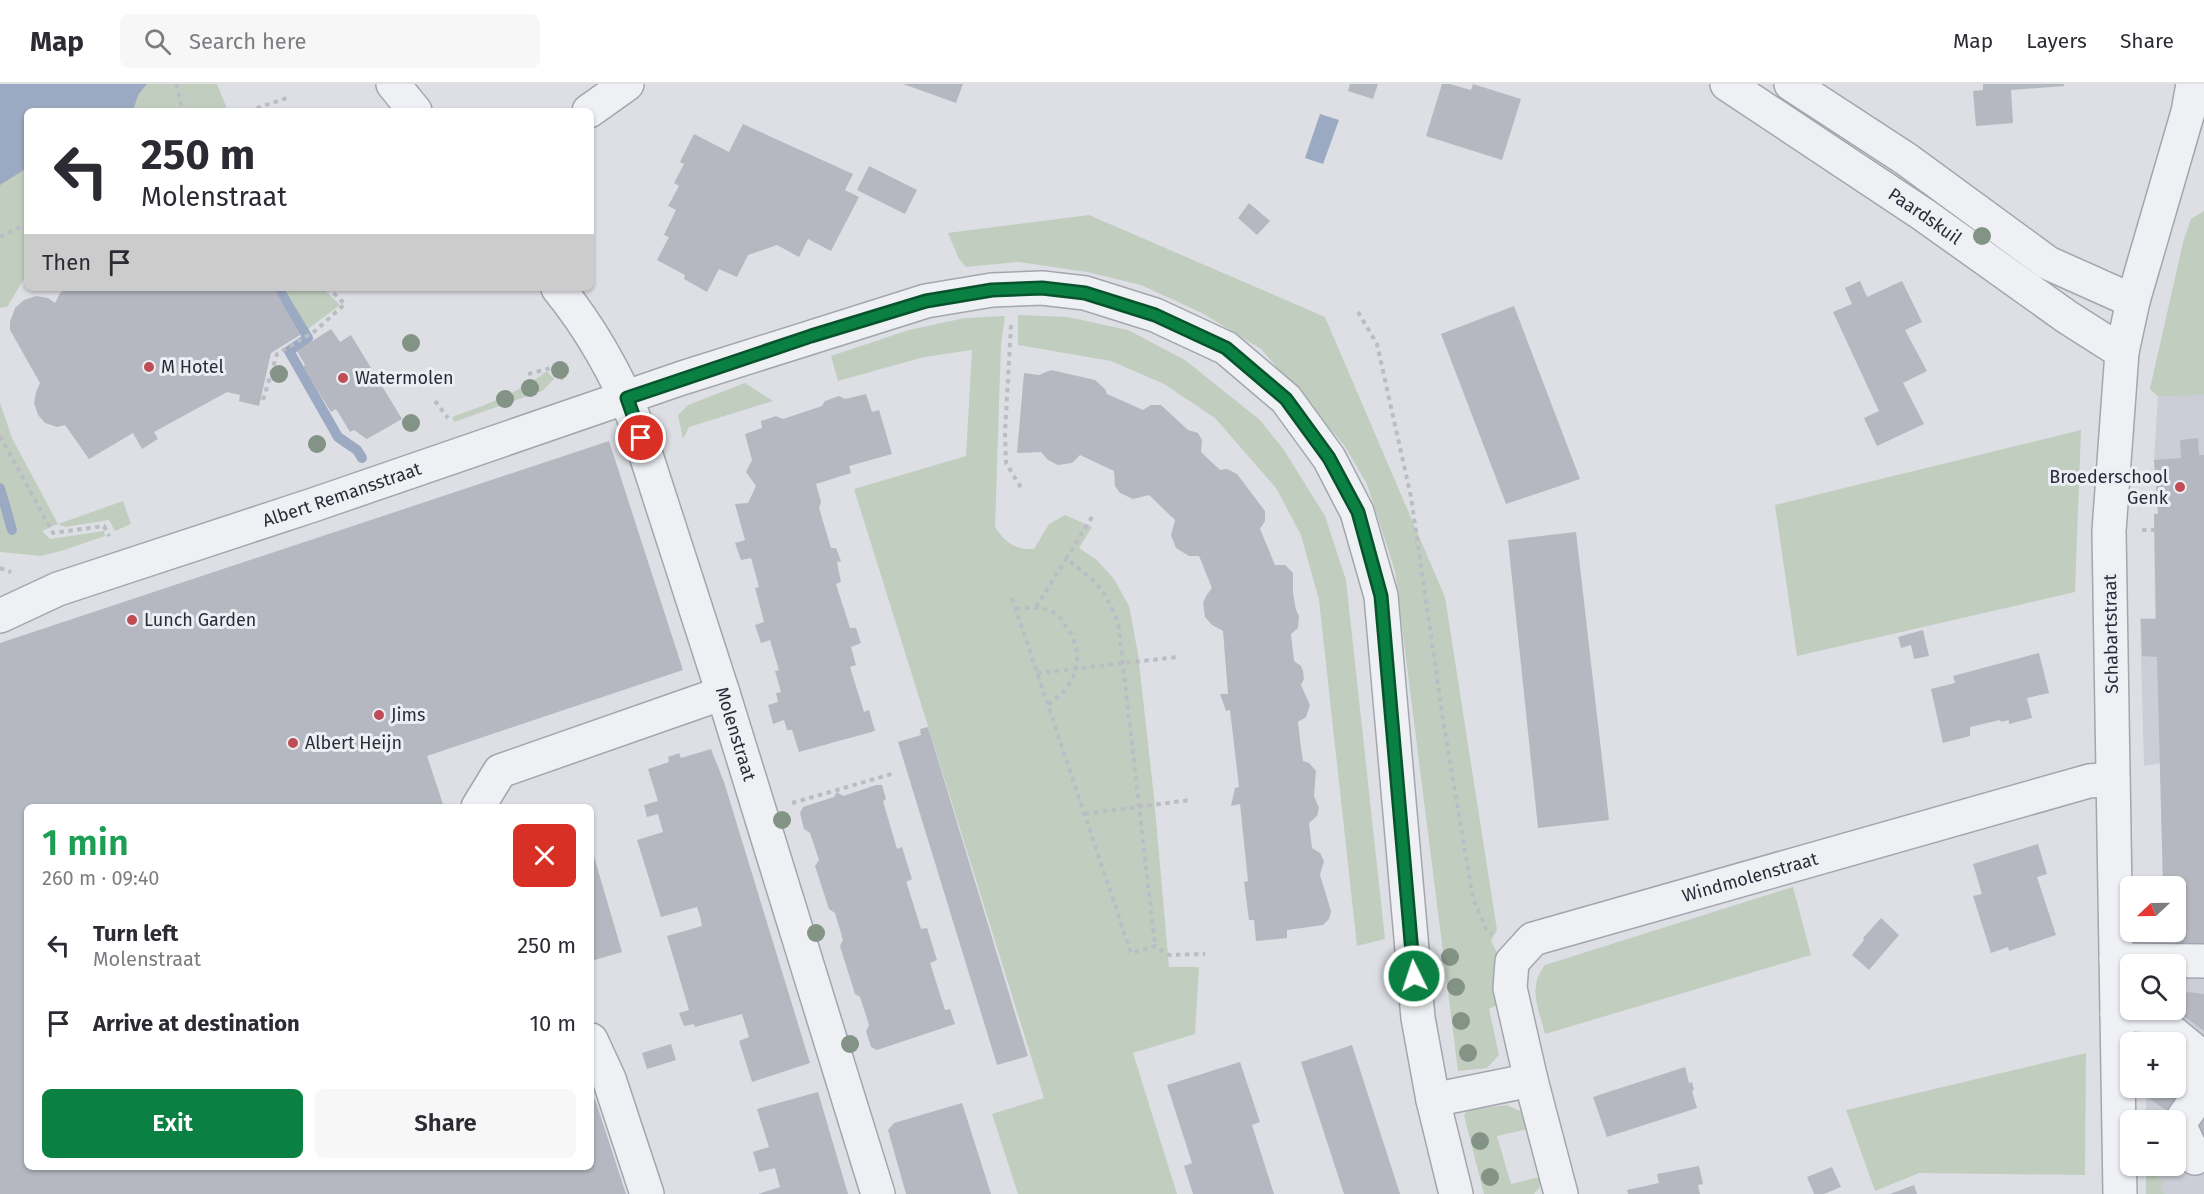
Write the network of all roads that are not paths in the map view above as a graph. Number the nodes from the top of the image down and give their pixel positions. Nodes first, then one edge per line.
1 (393, 84) edge
2 (627, 84) edge
3 (1727, 84) edge
4 (1791, 84) edge
5 (2195, 105) edge
6 (412, 108) edge
7 (593, 108) edge
8 (560, 291) edge
9 (2133, 301) junction
10 (2122, 352) junction
11 (627, 398) junction
12 (58, 589) junction
13 (0, 590) edge
14 (0, 616) edge
15 (723, 693) junction
16 (2113, 779) junction
17 (480, 804) edge
18 (2116, 960) junction
19 (2204, 961) edge
20 (2117, 1014) junction
21 (594, 1046) edge
22 (2200, 1055) edge
23 (2186, 1070) edge
24 (1531, 1080) junction
25 (2204, 1088) edge
26 (1433, 1100) junction
27 (2186, 1114) edge
28 (2186, 1135) edge
29 (2201, 1160) edge
30 (647, 1194) edge
31 (878, 1194) edge
32 (1456, 1194) edge
33 (1561, 1194) edge
34 (2120, 1194) edge

1 - 6 street
2 - 7 street
3 - 10 street, Paardskuil
4 - 9 street, Paardskuil
5 - 9 street, Schabartstraat
8 - 11 street, Molenstraat
9 - 10 street, Schabartstraat
10 - 16 street, Schabartstraat
11 - 12 street, Albert Remansstraat
11 - 15 street, Molenstraat
11 - 26 street, Albert Remansstraat
12 - 13 street, Albert Remansstraat
12 - 14 street, Albert Remansstraat
15 - 17 street
15 - 31 street, Molenstraat
16 - 18 street, Schabartstraat
16 - 24 street, Windmolenstraat
18 - 19 street
18 - 20 street, Schabartstraat
20 - 22 street
20 - 34 street, Schabartstraat
21 - 30 street
22 - 23 street
24 - 26 street
24 - 33 street
25 - 27 street
26 - 32 street, Albert Remansstraat
28 - 29 street

